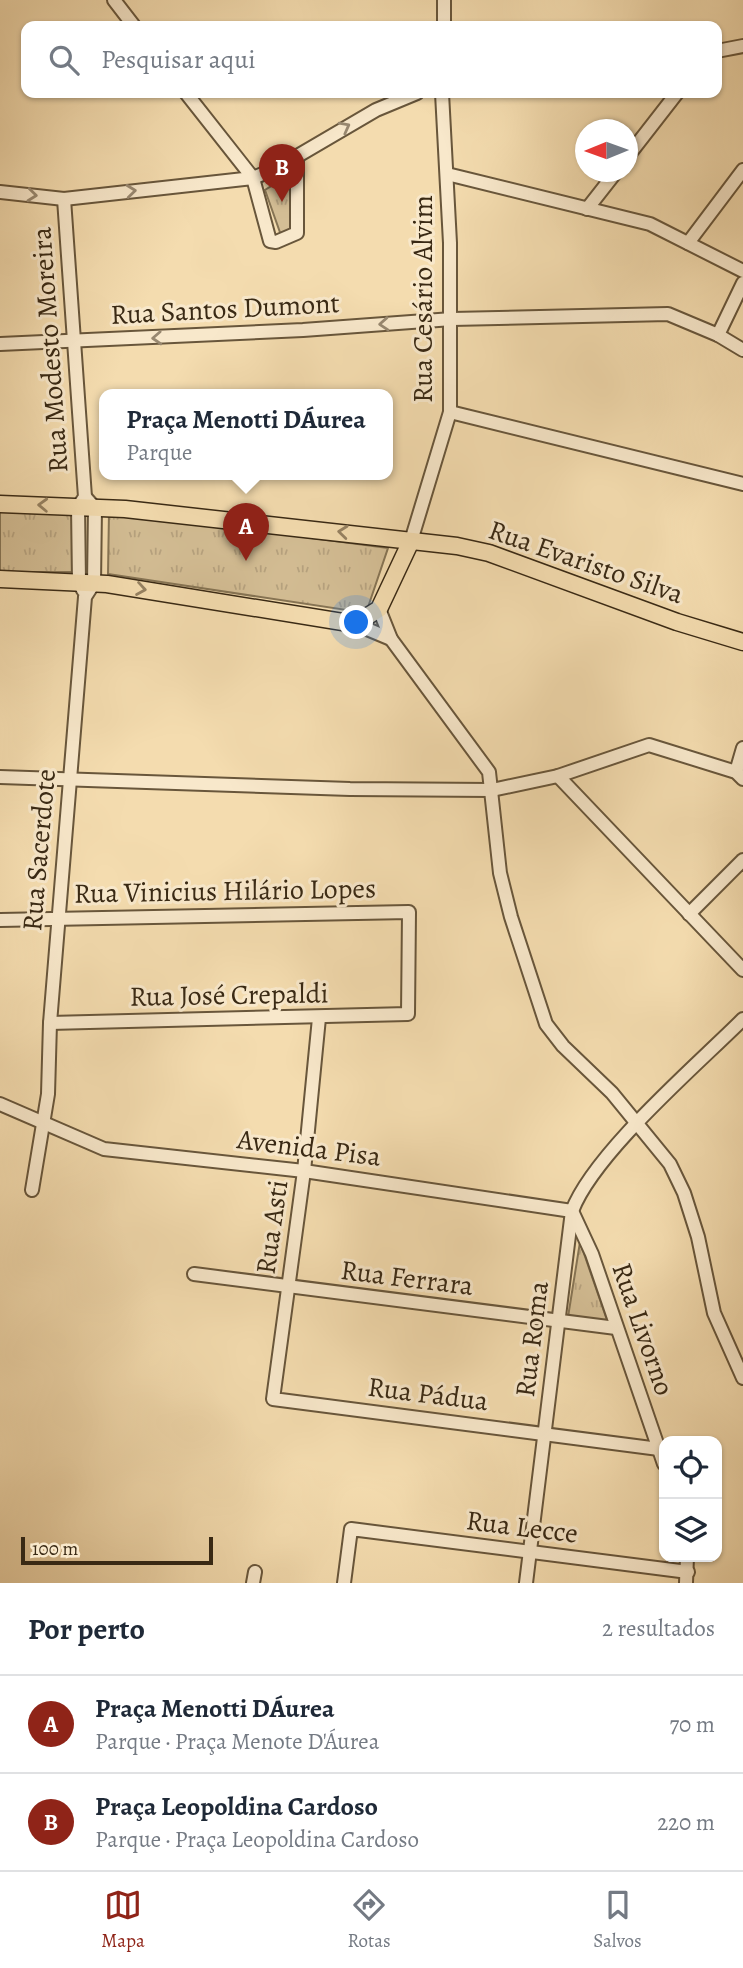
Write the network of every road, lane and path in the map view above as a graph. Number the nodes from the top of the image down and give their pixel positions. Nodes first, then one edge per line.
1 (114, 0) edge
2 (444, 0) edge
3 (130, 21) edge
4 (444, 21) edge
5 (743, 46) edge
6 (722, 50) edge
7 (190, 98) edge
8 (406, 98) edge
9 (442, 98) edge
10 (673, 98) edge
11 (638, 143) edge
12 (297, 156) junction
13 (743, 170) edge
14 (447, 174) junction
15 (253, 178) junction
16 (608, 182) edge
17 (0, 192) edge
18 (64, 199) junction
19 (587, 209) junction
20 (688, 243) junction
21 (743, 271) edge
22 (743, 283) edge
23 (452, 319) junction
24 (718, 335) junction
25 (76, 342) junction
26 (0, 344) edge
27 (743, 350) edge
28 (450, 412) junction
29 (743, 484) edge
30 (0, 504) edge
31 (86, 504) junction
32 (411, 541) junction
33 (0, 579) edge
34 (86, 587) junction
35 (379, 609) junction
36 (355, 624) junction
37 (391, 639) junction
38 (743, 642) edge
39 (743, 748) edge
40 (558, 776) junction
41 (740, 776) edge
42 (0, 777) edge
43 (69, 779) junction
44 (492, 790) junction
45 (743, 860) edge
46 (689, 914) junction
47 (58, 919) junction
48 (0, 920) edge
49 (743, 970) edge
50 (408, 1014) joint
51 (319, 1018) junction
52 (743, 1019) edge
53 (50, 1023) junction
54 (0, 1104) edge
55 (44, 1123) junction
56 (638, 1124) junction
57 (304, 1171) junction
58 (32, 1190) dead end
59 (572, 1211) junction
60 (194, 1274) dead end
61 (289, 1287) junction
62 (559, 1320) junction
63 (616, 1328) junction
64 (743, 1378) edge
65 (273, 1399) joint
66 (544, 1434) junction
67 (659, 1449) joint
68 (531, 1553) junction
69 (687, 1577) edge
70 (344, 1583) edge
71 (526, 1583) edge

1 - 3 street
2 - 4 street
5 - 6 street
7 - 15 street
12 -> 8 street
9 - 14 street, Rua Cesário Alvim
10 - 11 street
12 - 15 street
12 - 15 street
13 - 20 street
14 - 19 street
14 - 23 street, Rua Cesário Alvim
18 -> 15 street
16 - 19 street
17 -> 18 street
18 - 25 street, Rua Modesto Moreira
19 - 20 street
20 - 21 street
22 - 24 street
23 - 24 street, Rua Santos Dumont
23 -> 25 street, Rua Santos Dumont
23 - 28 street, Rua Cesário Alvim
24 - 27 street, Rua Santos Dumont
25 - 26 street, Rua Santos Dumont
25 - 31 street, Rua Modesto Moreira
28 - 29 street
28 - 32 street, Rua Cesário Alvim
31 -> 30 main road, Rua Evaristo Silva
32 -> 31 main road, Rua Evaristo Silva
31 - 34 street, Rua Modesto Moreira
32 - 35 main road
32 - 38 main road, Rua Evaristo Silva
33 - 34 main road
34 -> 36 main road
34 - 43 street, Rua Sacerdote
35 - 36 main road
35 - 37 street
36 - 37 street
37 - 44 street
39 - 41 street
40 - 41 street
40 - 44 street
40 - 46 street
42 - 43 street
43 - 44 street
43 - 47 street, Rua Sacerdote
44 - 56 street
45 - 46 street
46 - 49 street
47 - 48 street, Rua Vinicius Hilário Lopes
47 - 50 street, Rua Vinicius Hilário Lopes
47 - 53 street, Rua Sacerdote
50 - 51 street, Rua José Crepaldi
51 - 53 street, Rua José Crepaldi
51 - 57 street, Rua Asti
52 - 56 street, Rua Roma
53 - 55 street, Rua Sacerdote
54 - 55 street, Avenida Pisa
55 - 57 street, Avenida Pisa
55 - 58 street, Rua Sacerdote
56 - 59 street, Rua Roma
56 - 64 street
57 - 59 street, Avenida Pisa
57 - 61 street, Rua Asti
59 - 62 street, Rua Roma
59 - 63 street, Rua Livorno
60 - 61 street, Rua Ferrara
61 - 62 street, Rua Ferrara
61 - 65 street, Rua Asti
62 - 63 street, Rua Ferrara
62 - 66 street, Rua Roma
63 - 67 street, Rua Livorno
65 - 66 street, Rua Pádua
66 - 67 street, Rua Pádua
66 - 68 street, Rua Roma
68 - 69 street, Rua Lecce
68 - 70 street, Rua Lecce
68 - 71 street, Rua Roma

